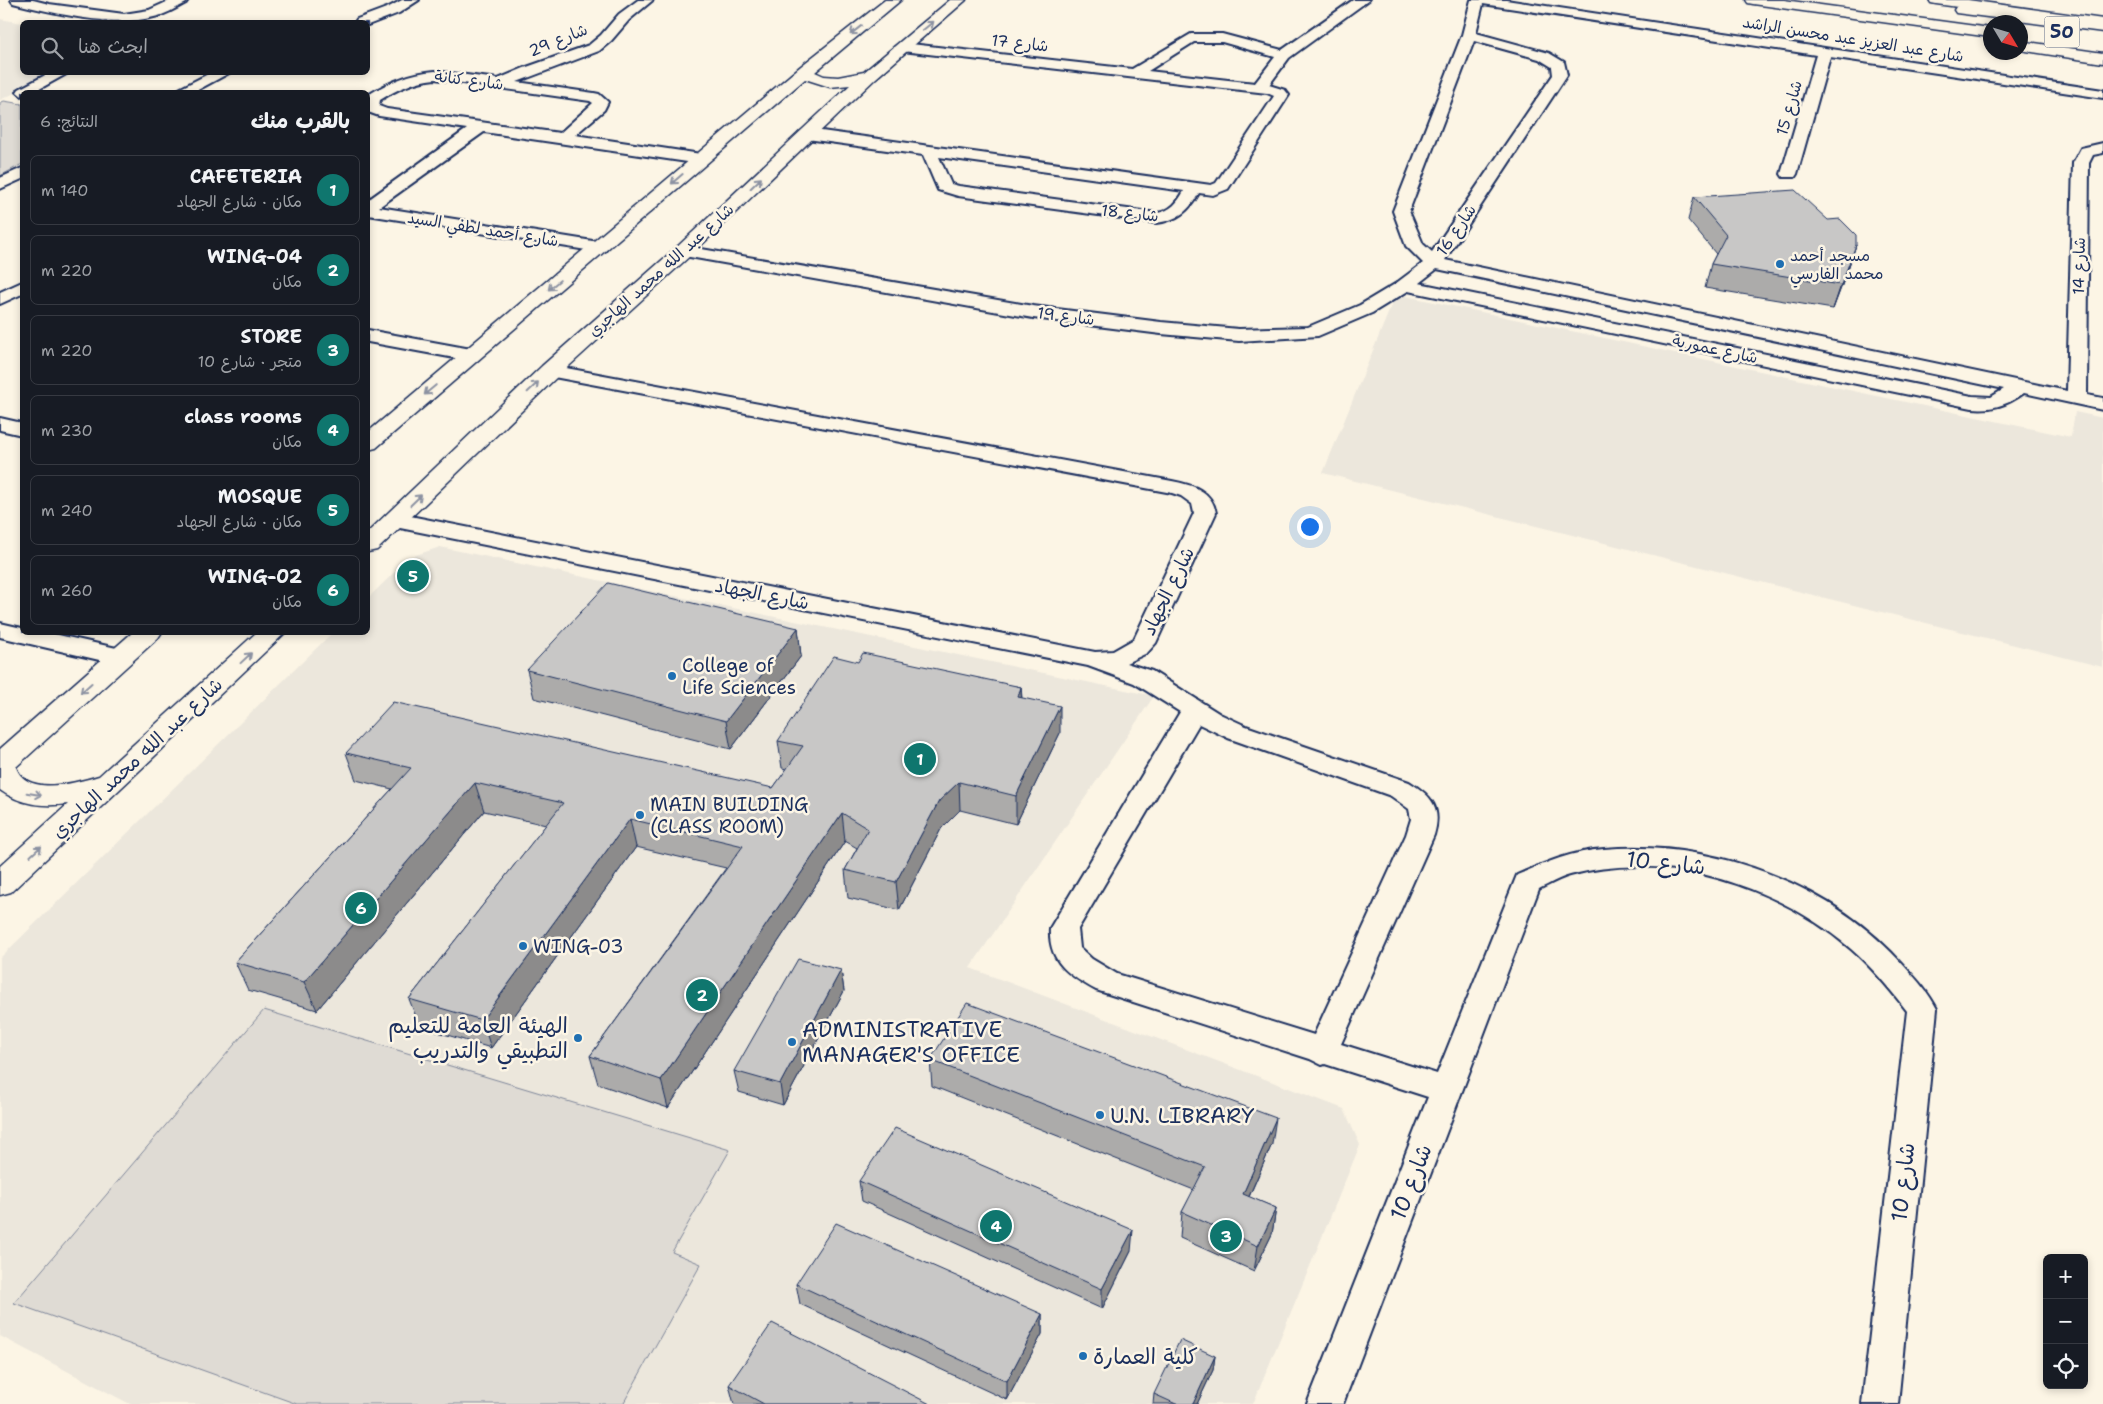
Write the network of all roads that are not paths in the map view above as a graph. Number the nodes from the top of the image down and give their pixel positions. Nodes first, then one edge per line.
1 (18, 0) edge
2 (180, 0) edge
3 (412, 0) edge
4 (646, 0) edge
5 (894, 0) edge
6 (959, 0) edge
7 (1362, 0) edge
8 (1479, 0) edge
9 (1752, 0) edge
10 (1837, 0) edge
11 (1936, 0) edge
12 (1919, 5) dead end
13 (62, 10) junction
14 (1886, 18) junction
15 (50, 20) edge
16 (367, 20) edge
17 (1983, 20) edge
18 (2103, 23) edge
19 (2028, 27) edge
20 (2103, 28) edge
21 (1983, 32) edge
22 (1470, 35) junction
23 (2028, 38) edge
24 (2103, 38) edge
25 (1983, 40) edge
26 (902, 47) junction
27 (2028, 47) edge
28 (2103, 49) edge
29 (1824, 52) junction
30 (1284, 55) junction
31 (2103, 58) edge
32 (807, 69) junction
33 (1135, 73) junction
34 (58, 75) edge
35 (218, 75) edge
36 (870, 75) junction
37 (500, 84) junction
38 (1259, 88) junction
39 (30, 90) edge
40 (188, 90) edge
41 (2103, 94) edge
42 (777, 95) junction
43 (836, 106) junction
44 (482, 126) junction
45 (807, 134) junction
46 (564, 138) junction
47 (2103, 148) edge
48 (929, 151) junction
49 (700, 159) junction
50 (20, 174) edge
51 (1789, 174) dead end
52 (0, 184) edge
53 (1194, 188) junction
54 (370, 207) edge
55 (370, 208) edge
56 (599, 247) junction
57 (684, 251) junction
58 (1434, 263) junction
59 (1405, 285) junction
60 (20, 288) edge
61 (0, 299) edge
62 (370, 336) edge
63 (471, 355) junction
64 (550, 371) junction
65 (2021, 386) junction
66 (2077, 398) junction
67 (2103, 404) edge
68 (0, 424) edge
69 (20, 429) edge
70 (370, 441) edge
71 (395, 520) junction
72 (370, 543) edge
73 (0, 630) edge
74 (20, 634) edge
75 (22, 635) edge
76 (146, 635) edge
77 (270, 635) edge
78 (121, 657) junction
79 (1095, 660) junction
80 (1194, 710) junction
81 (0, 764) edge
82 (111, 783) junction
83 (0, 884) edge
84 (1322, 1052) junction
85 (1447, 1090) junction
86 (1326, 1404) edge
87 (1880, 1404) edge

1 - 13 street
2 - 13 street
3 - 16 street
4 - 37 street, شارع 29
5 -> 32 main road
26 -> 6 main road, شارع عبد الله محمد الهاجري
7 - 30 street
8 - 22 street, شارع 16
8 - 29 street, شارع عبد العزيز عبد محسن الراشد
9 - 14 main road
10 - 17 main road
11 - 18 main road
12 - 20 main road
13 - 15 street
14 - 21 main road
14 - 25 main road
19 - 24 main road, 50
22 - 58 street, شارع 16
22 - 58 street, شارع 16
23 - 28 main road, 50
26 - 33 street, شارع 17
26 - 36 main road, شارع عبد الله محمد الهاجري
27 - 31 main road
29 - 41 street, شارع عبد العزيز عبد محسن الراشد
29 - 51 street, شارع 15
30 - 33 street
30 - 38 street
32 - 36 main road
32 - 42 main road
33 - 38 street, شارع 17
34 - 39 street
35 - 40 street
36 - 43 main road, شارع عبد الله محمد الهاجري
37 - 44 street, شارع كنانة
37 - 46 street, شارع كنانة
38 - 53 street, شارع 17
42 - 43 main road
42 - 49 main road
43 - 45 main road, شارع عبد الله محمد الهاجري
44 - 46 street, شارع كنانة
44 - 54 street
45 - 48 street, شارع 18
57 -> 45 main road, شارع عبد الله محمد الهاجري
46 - 49 street, شارع كنانة
47 - 66 street, شارع 14
48 - 53 street, شارع 18
48 - 53 street, شارع 18
49 -> 56 main road
50 - 52 street
55 - 56 street, شارع أحمد لطفي السيد
56 -> 63 main road
57 - 59 street, شارع 19
57 - 64 main road, شارع عبد الله محمد الهاجري
58 - 59 street, شارع 19
58 - 65 street, شارع عمورية
59 - 65 street, شارع عمورية
60 - 61 street
62 - 63 street
63 -> 70 main road
71 -> 64 main road, شارع عبد الله محمد الهاجري
64 - 79 street, شارع الجهاد
65 - 66 street, شارع عمورية
66 - 67 street, شارع عمورية
68 - 69 street
71 - 72 main road, شارع عبد الله محمد الهاجري
71 - 79 street, شارع الجهاد
73 - 74 street
75 - 78 street
76 - 78 main road
82 -> 77 main road, شارع عبد الله محمد الهاجري
78 -> 81 main road
79 - 80 street
80 - 84 street
80 - 84 street
81 -> 82 main road
83 -> 82 main road, شارع عبد الله محمد الهاجري
84 - 85 street
85 - 86 street, شارع 10
85 - 87 street, شارع 10

